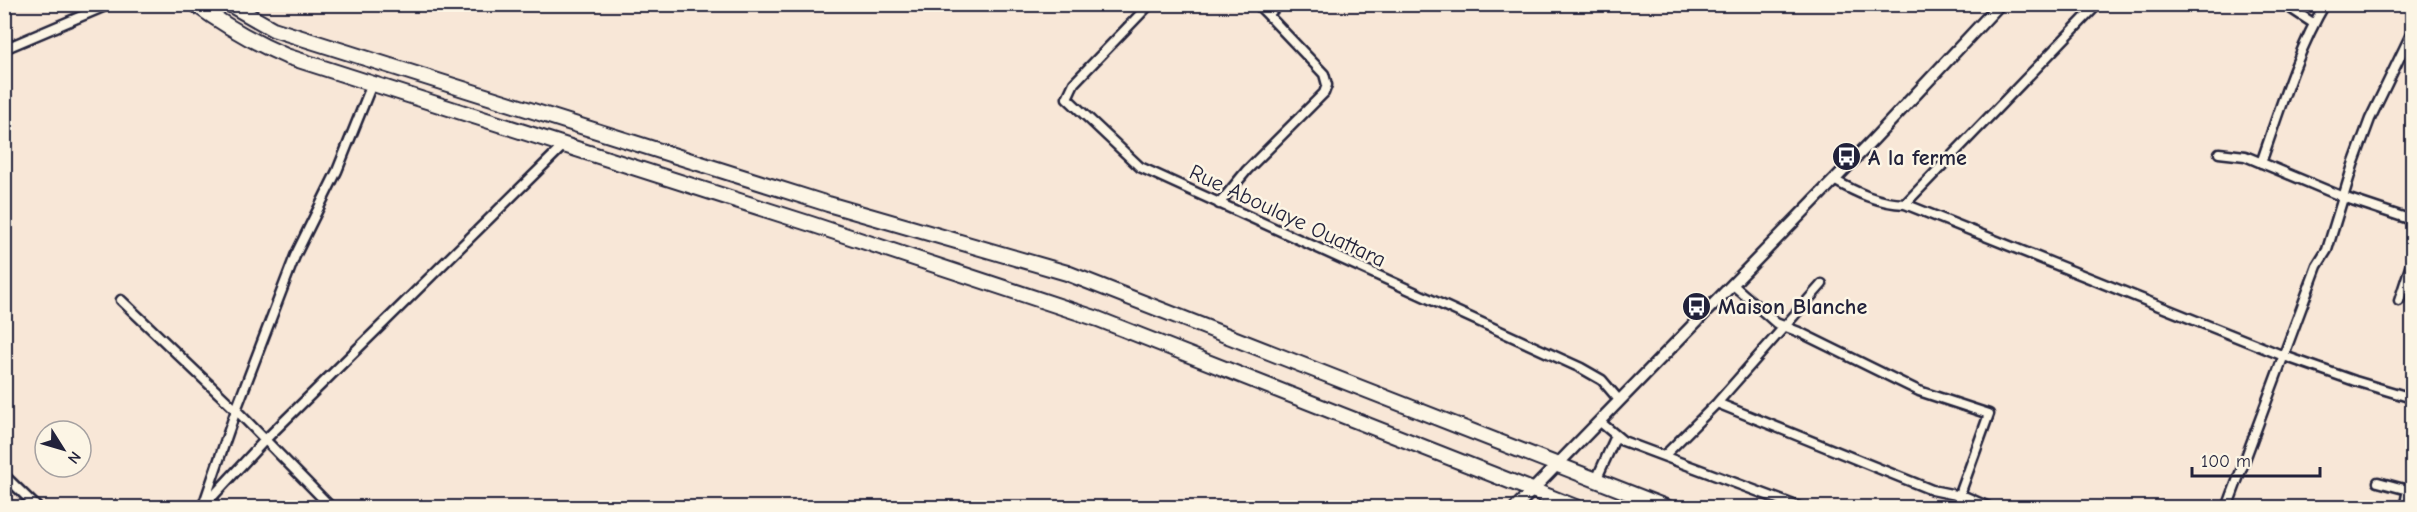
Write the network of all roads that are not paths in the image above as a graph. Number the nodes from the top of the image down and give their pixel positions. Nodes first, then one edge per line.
1 (110, 4) edge
2 (195, 4) edge
3 (229, 4) edge
4 (1150, 4) edge
5 (1257, 4) edge
6 (1279, 4) edge
7 (2000, 4) edge
8 (2098, 4) edge
9 (2284, 4) edge
10 (2325, 4) edge
11 (1268, 15) junction
12 (2313, 23) junction
13 (2412, 32) edge
14 (4, 49) edge
15 (372, 84) junction
16 (563, 146) junction
17 (2219, 153) dead end
18 (2261, 163) junction
19 (1834, 180) junction
20 (2343, 197) junction
21 (1219, 204) junction
22 (1905, 204) junction
23 (2412, 220) edge
24 (2412, 261) edge
25 (1732, 284) junction
26 (1822, 284) dead end
27 (121, 300) dead end
28 (2399, 301) dead end
29 (1785, 326) junction
30 (2284, 356) junction
31 (2412, 398) edge
32 (1619, 400) junction
33 (1717, 403) junction
34 (236, 410) junction
35 (1599, 421) junction
36 (1616, 436) junction
37 (265, 440) junction
38 (1665, 455) junction
39 (1556, 465) junction
40 (4, 475) edge
41 (1596, 480) junction
42 (2379, 482) dead end
43 (2410, 489) edge
44 (1532, 490) junction
45 (1959, 495) junction
46 (38, 507) edge
47 (202, 507) edge
48 (332, 507) edge
49 (1515, 507) edge
50 (1578, 507) edge
51 (1668, 507) edge
52 (1802, 507) edge
53 (1955, 507) edge
54 (1991, 507) edge
55 (2227, 507) edge
56 (2404, 507) edge

1 - 14 street
2 - 15 highway
3 - 39 highway
4 - 21 street, Rue Aboulaye Ouattara
5 - 11 street
6 - 11 street
7 - 19 street
8 - 22 street
9 - 12 street
10 - 12 street
11 - 21 street
12 - 18 street
13 - 20 street
15 - 16 highway
15 - 34 street
16 - 37 street
16 - 44 highway
17 - 18 street
18 - 20 street
19 - 22 street
19 - 25 street
20 - 23 street
20 - 30 street
21 - 32 street, Rue Aboulaye Ouattara
22 - 30 street
24 - 28 street
25 - 29 street
25 - 32 street
26 - 29 street
27 - 34 street
29 - 33 street
29 - 45 street
30 - 31 street
30 - 55 street
32 - 35 street
33 - 38 street
33 - 45 street
34 - 37 street
34 - 47 street
35 - 36 street
35 - 39 street
36 - 38 street
36 - 41 street
37 - 47 street
37 - 48 street
38 - 52 street
39 - 41 highway
39 - 44 street
40 - 46 street
41 - 51 highway
42 - 43 street
43 - 56 street
44 - 49 street
44 - 50 highway
45 - 53 street
45 - 54 street

